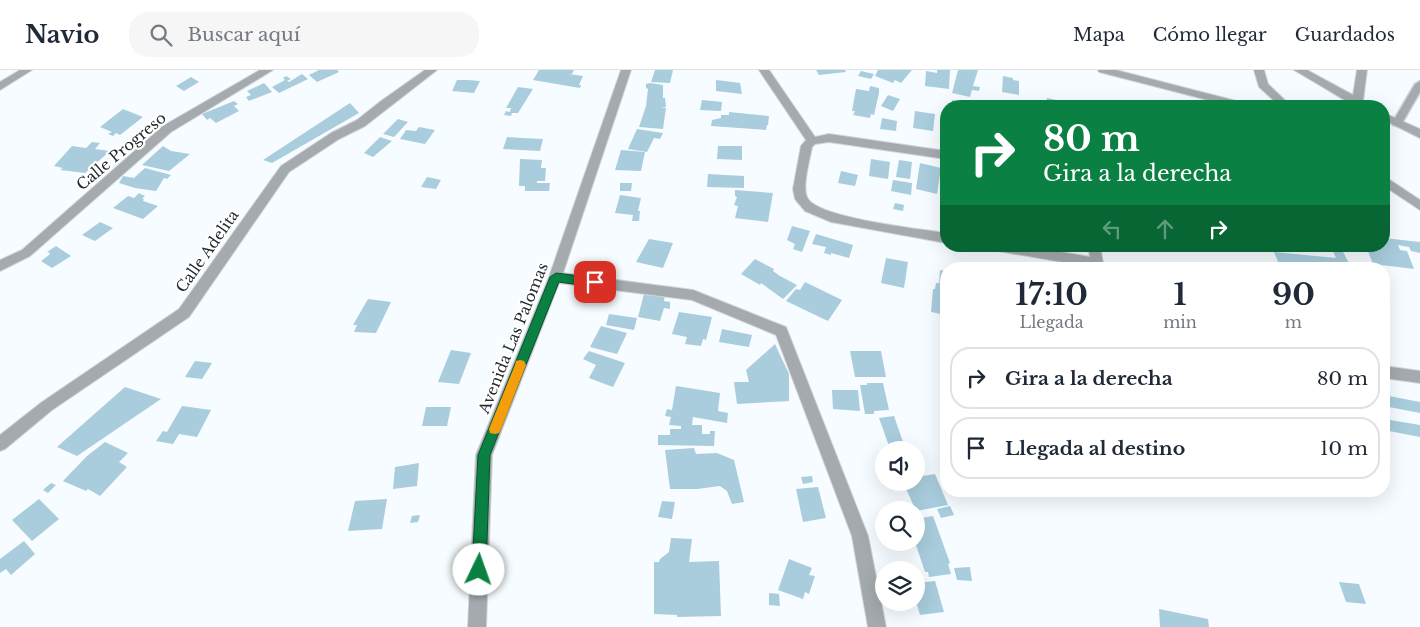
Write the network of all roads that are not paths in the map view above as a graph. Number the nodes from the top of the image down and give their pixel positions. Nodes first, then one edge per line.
1 (26, 70) edge
2 (268, 70) edge
3 (432, 70) edge
4 (626, 70) edge
5 (764, 70) edge
6 (1103, 70) edge
7 (1260, 70) edge
8 (1299, 70) edge
9 (1362, 70) edge
10 (1420, 84) edge
11 (0, 87) edge
12 (1220, 100) edge
13 (1279, 100) edge
14 (1354, 100) edge
15 (1361, 100) edge
16 (1390, 119) edge
17 (1397, 123) junction
18 (1420, 134) edge
19 (812, 140) junction
20 (940, 154) edge
21 (1390, 184) edge
22 (1420, 206) edge
23 (940, 237) edge
24 (1028, 252) edge
25 (1078, 262) edge
26 (0, 266) edge
27 (556, 277) junction
28 (1390, 373) edge
29 (1420, 377) edge
30 (0, 444) edge
31 (477, 627) edge
32 (877, 627) edge

1 - 11 street
2 - 26 street, Calle Progreso
3 - 30 street, Calle Adelita
4 - 27 street, Avenida Las Palomas
5 - 19 street
6 - 12 street
7 - 13 street
8 - 14 street
9 - 15 street
10 - 17 lane
16 - 17 street
17 - 18 street
19 - 20 street
19 - 23 street
21 - 22 street
24 - 25 street
27 - 31 street, Avenida Las Palomas
27 - 32 street
28 - 29 street

